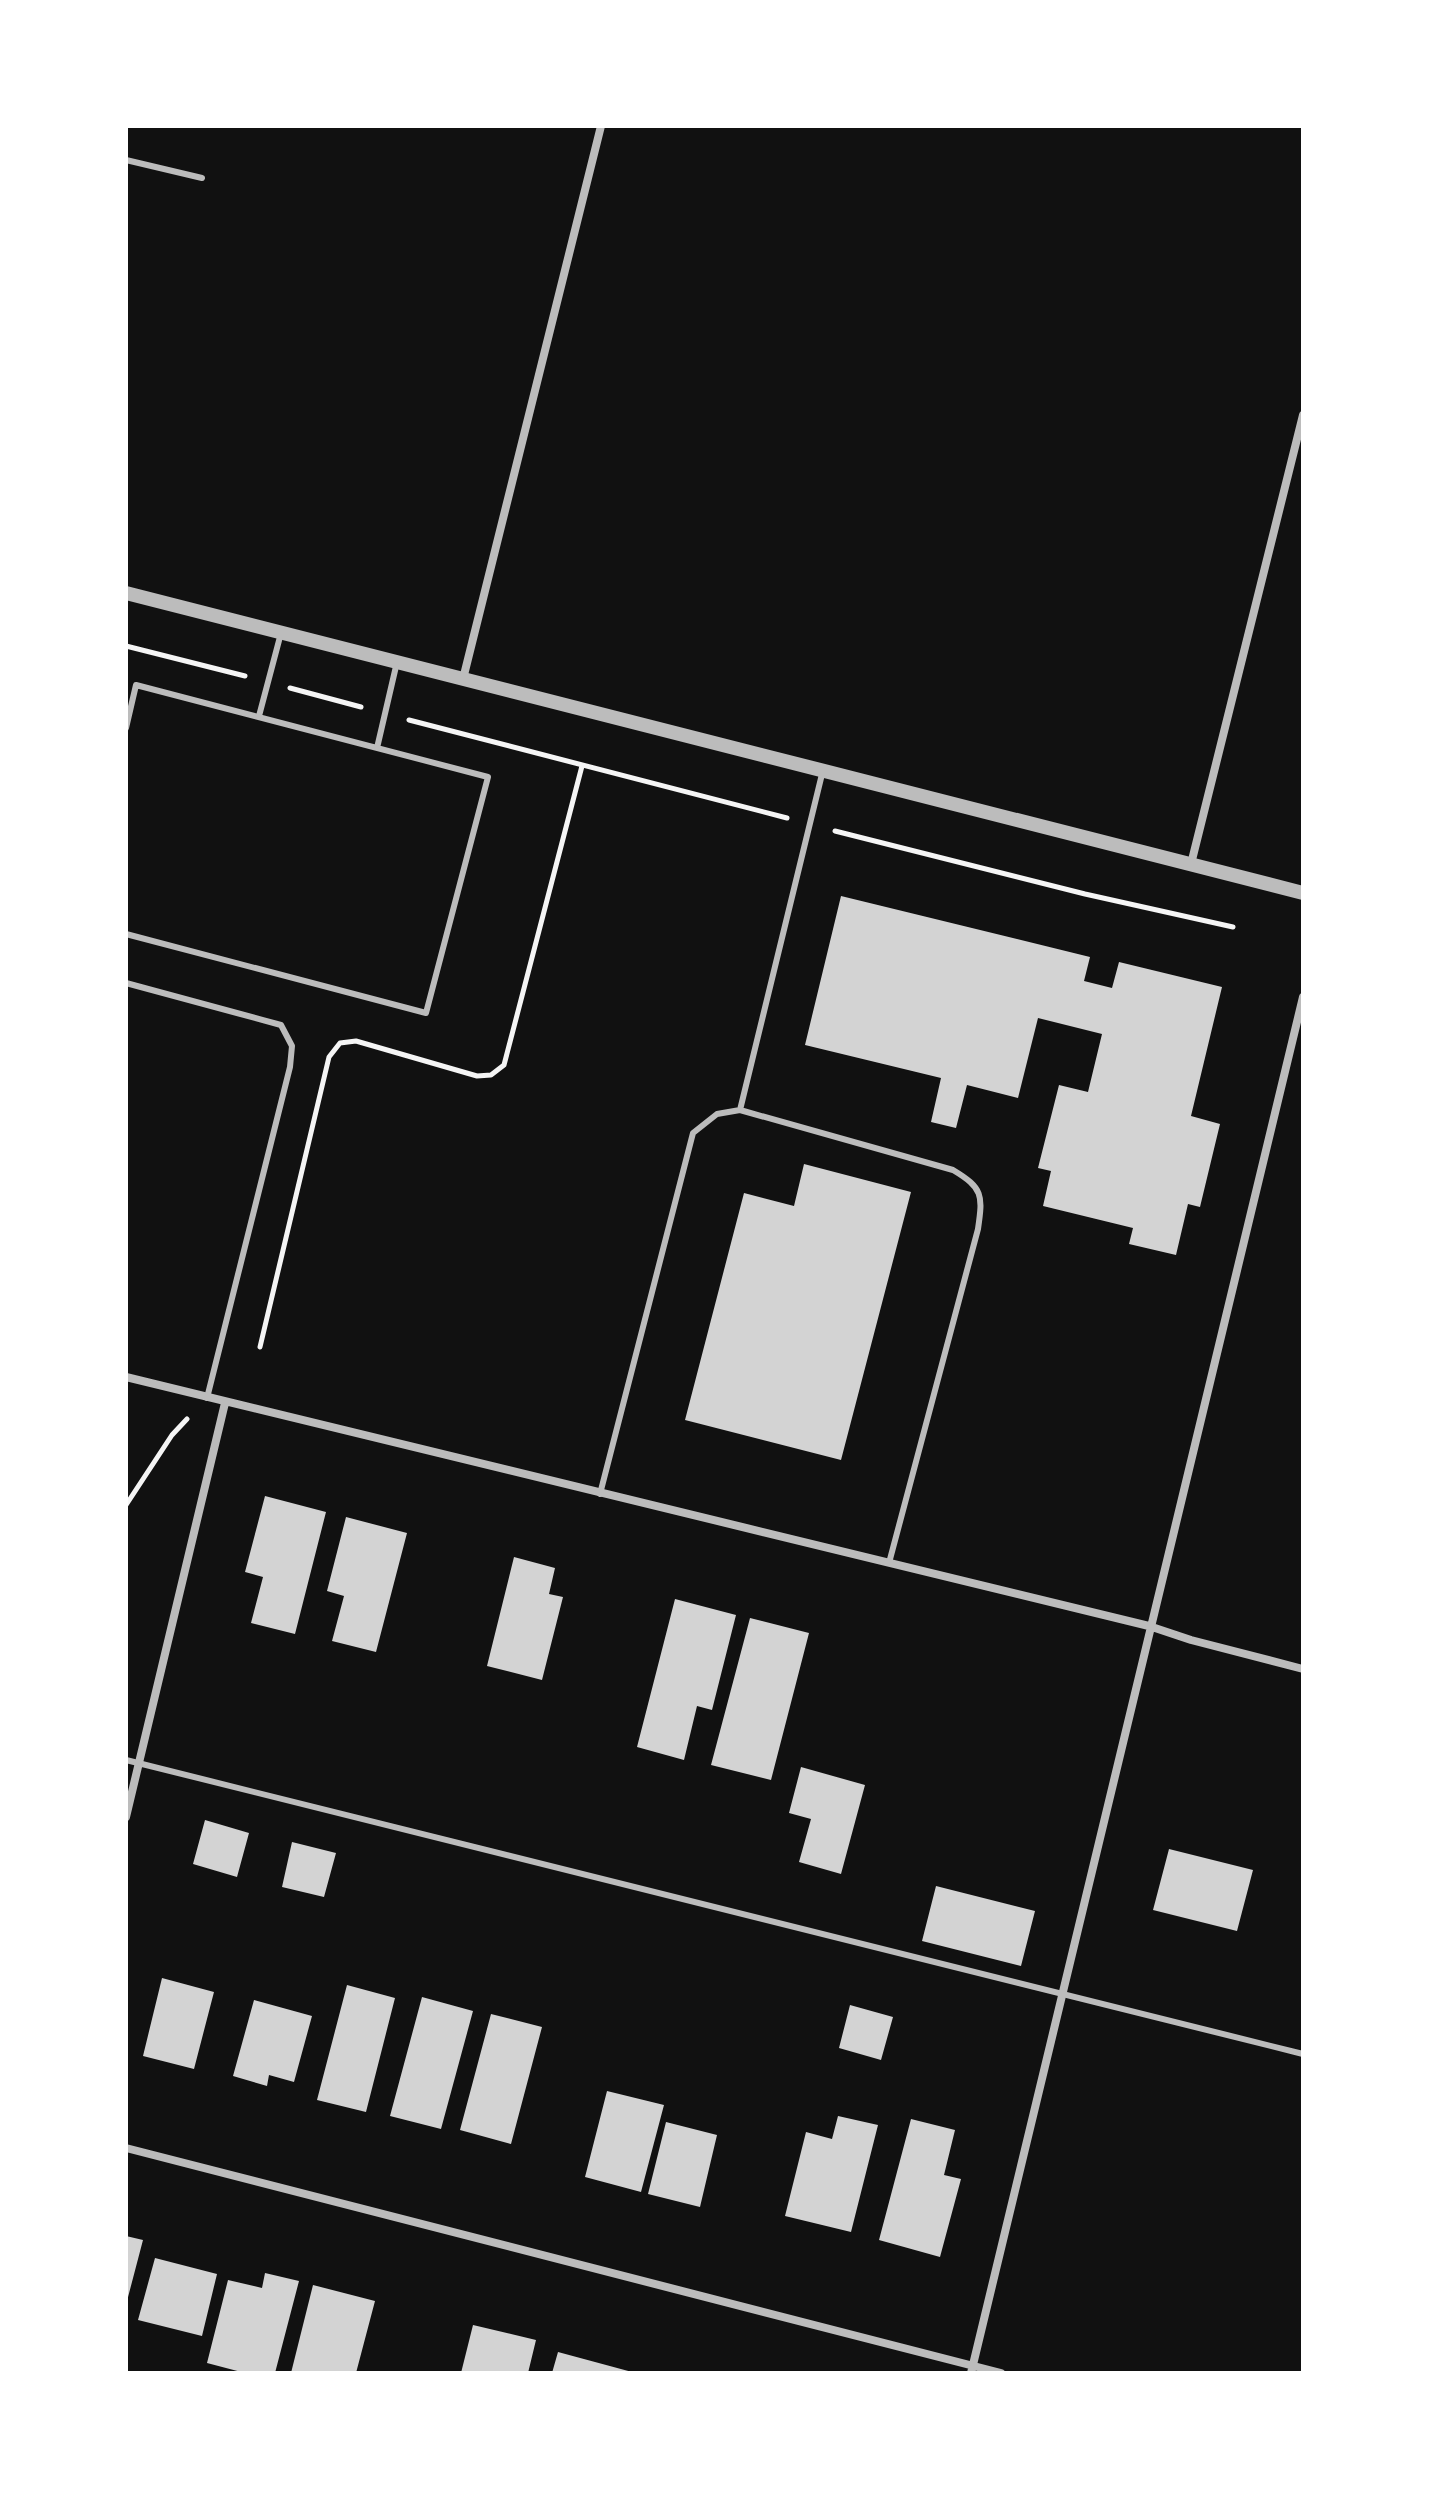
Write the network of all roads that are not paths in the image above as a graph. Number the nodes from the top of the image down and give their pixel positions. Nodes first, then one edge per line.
1 (601, 126) edge
2 (126, 160) edge
3 (202, 178) dead end
4 (1303, 415) edge
5 (1292, 461) junction
6 (1303, 464) edge
7 (126, 593) edge
8 (281, 633) junction
9 (397, 662) junction
10 (463, 679) junction
11 (259, 716) junction
12 (126, 728) edge
13 (377, 748) junction
14 (823, 770) junction
15 (1191, 864) junction
16 (1303, 893) edge
17 (126, 934) edge
18 (126, 983) edge
19 (1303, 997) edge
20 (740, 1110) junction
21 (126, 1377) edge
22 (207, 1398) junction
23 (225, 1403) junction
24 (600, 1494) junction
25 (889, 1563) junction
26 (1149, 1626) junction
27 (1303, 1669) edge
28 (126, 1760) edge
29 (139, 1764) junction
30 (126, 1817) edge
31 (1062, 1992) junction
32 (1303, 2054) edge
33 (126, 2148) edge
34 (972, 2369) edge
35 (1001, 2373) edge

1 - 10 street
2 - 3 lane
4 - 5 street
5 - 6 lane
5 - 15 street
7 - 8 street
8 - 9 street
8 - 11 lane
9 - 10 street
9 - 13 lane
10 - 14 street
11 - 12 lane
11 - 13 lane
13 - 17 lane
14 - 15 street
14 - 20 lane
15 - 16 street
18 - 22 lane
19 - 26 street
20 - 24 lane
20 - 25 lane
21 - 22 street
22 - 23 street
23 - 24 street
23 - 29 street
24 - 25 street
25 - 26 street
26 - 27 street
26 - 31 street
28 - 29 lane
29 - 30 street
29 - 31 lane
31 - 32 lane
31 - 34 street
33 - 34 street
34 - 35 street

